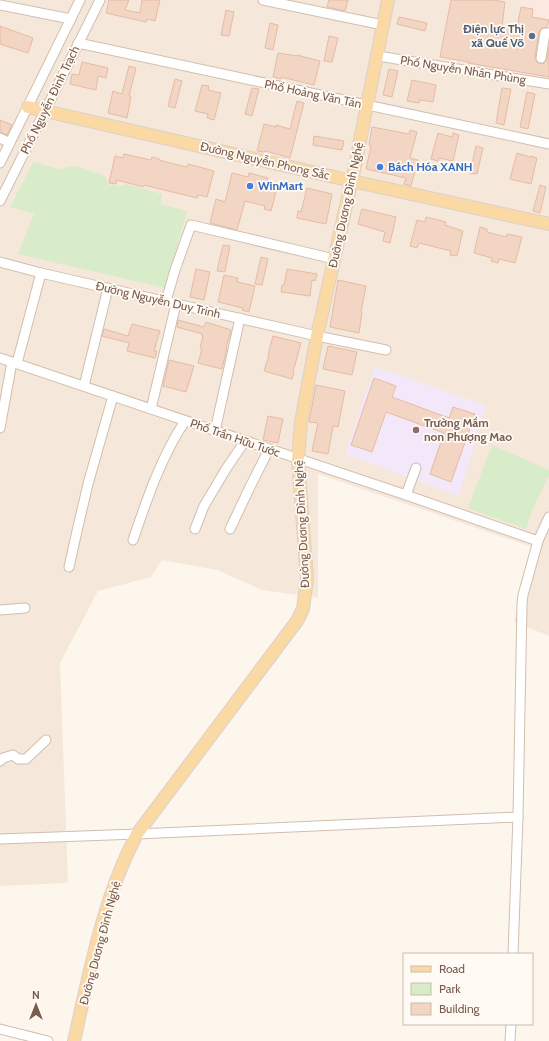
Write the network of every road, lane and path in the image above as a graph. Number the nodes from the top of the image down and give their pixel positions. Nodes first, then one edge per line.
1 (80, 0) edge
2 (100, 0) edge
3 (263, 0) edge
4 (388, 0) edge
5 (0, 6) edge
6 (71, 19) junction
7 (383, 25) junction
8 (549, 33) edge
9 (78, 43) junction
10 (378, 56) junction
11 (541, 58) dead end
12 (549, 84) edge
13 (367, 105) junction
14 (28, 107) junction
15 (46, 111) junction
16 (0, 138) edge
17 (10, 143) junction
18 (549, 144) edge
19 (0, 163) edge
20 (352, 181) junction
21 (0, 201) edge
22 (549, 224) edge
23 (334, 259) junction
24 (0, 262) edge
25 (41, 273) junction
26 (108, 288) junction
27 (166, 301) junction
28 (176, 304) junction
29 (240, 318) junction
30 (317, 336) junction
31 (386, 350) dead end
32 (0, 358) edge
33 (15, 363) junction
34 (84, 386) junction
35 (113, 396) junction
36 (151, 409) junction
37 (185, 421) junction
38 (0, 428) edge
39 (216, 431) junction
40 (244, 441) junction
41 (269, 449) junction
42 (298, 459) junction
43 (416, 468) dead end
44 (406, 495) junction
45 (549, 517) edge
46 (195, 529) dead end
47 (230, 529) dead end
48 (133, 540) dead end
49 (538, 541) junction
50 (69, 567) dead end
51 (25, 608) dead end
52 (0, 610) edge
53 (46, 740) dead end
54 (0, 761) edge
55 (518, 817) junction
56 (137, 834) junction
57 (0, 839) edge
58 (513, 953) edge
59 (511, 1025) edge
60 (0, 1029) edge
61 (48, 1041) edge
62 (74, 1041) edge
63 (510, 1041) edge

1 - 6 street, Phố Nguyễn Đình Trạch
2 - 9 street, Phố Nguyễn Đình Trạch
3 - 7 street
4 - 7 main road, Đường Dương Đình Nghệ
5 - 6 street
6 - 14 street, Phố Nguyễn Đình Trạch
7 - 10 main road, Đường Dương Đình Nghệ
8 - 11 street
9 - 13 street, Phố Hoàng Văn Tán
9 - 15 street, Phố Nguyễn Đình Trạch
10 - 12 street, Phố Nguyễn Nhân Phùng
10 - 13 main road, Đường Dương Đình Nghệ
13 - 18 street, Phố Hoàng Văn Tán
13 - 20 main road, Đường Dương Đình Nghệ
14 - 15 main road, Đường Nguyễn Phong Sắc
14 - 17 street, Phố Nguyễn Đình Trạch
15 - 20 main road, Đường Nguyễn Phong Sắc
15 - 21 street, Phố Nguyễn Đình Trạch
16 - 17 street
17 - 19 street, Phố Nguyễn Đình Trạch
20 - 22 main road, Đường Nguyễn Phong Sắc
20 - 23 main road, Đường Dương Đình Nghệ
23 - 27 street
23 - 30 main road, Đường Dương Đình Nghệ
24 - 25 street, Đường Nguyễn Duy Trinh
25 - 26 street, Đường Nguyễn Duy Trinh
25 - 33 street
26 - 27 street, Đường Nguyễn Duy Trinh
26 - 34 street
27 - 28 street, Đường Nguyễn Duy Trinh
28 - 29 street, Đường Nguyễn Duy Trinh
28 - 36 street
29 - 30 street, Đường Nguyễn Duy Trinh
29 - 39 street
30 - 31 street, Đường Nguyễn Duy Trinh
30 - 42 main road, Đường Dương Đình Nghệ
32 - 33 street, Phố Trần Hữu Tước
33 - 34 street, Phố Trần Hữu Tước
33 - 38 street
34 - 35 street, Phố Trần Hữu Tước
35 - 36 street, Phố Trần Hữu Tước
35 - 50 street
36 - 37 street, Phố Trần Hữu Tước
37 - 39 street, Phố Trần Hữu Tước
37 - 48 street
39 - 40 street, Phố Trần Hữu Tước
40 - 41 street, Phố Trần Hữu Tước
40 - 46 street
41 - 42 street, Phố Trần Hữu Tước
41 - 47 street
42 - 44 street, Phố Trần Hữu Tước
42 - 56 main road, Đường Dương Đình Nghệ
43 - 44 street
44 - 49 street, Phố Trần Hữu Tước
45 - 49 street
49 - 55 street
51 - 52 street
53 - 54 street
55 - 56 street
55 - 58 street
56 - 57 street
56 - 62 main road, Đường Dương Đình Nghệ
59 - 63 street
60 - 61 street

